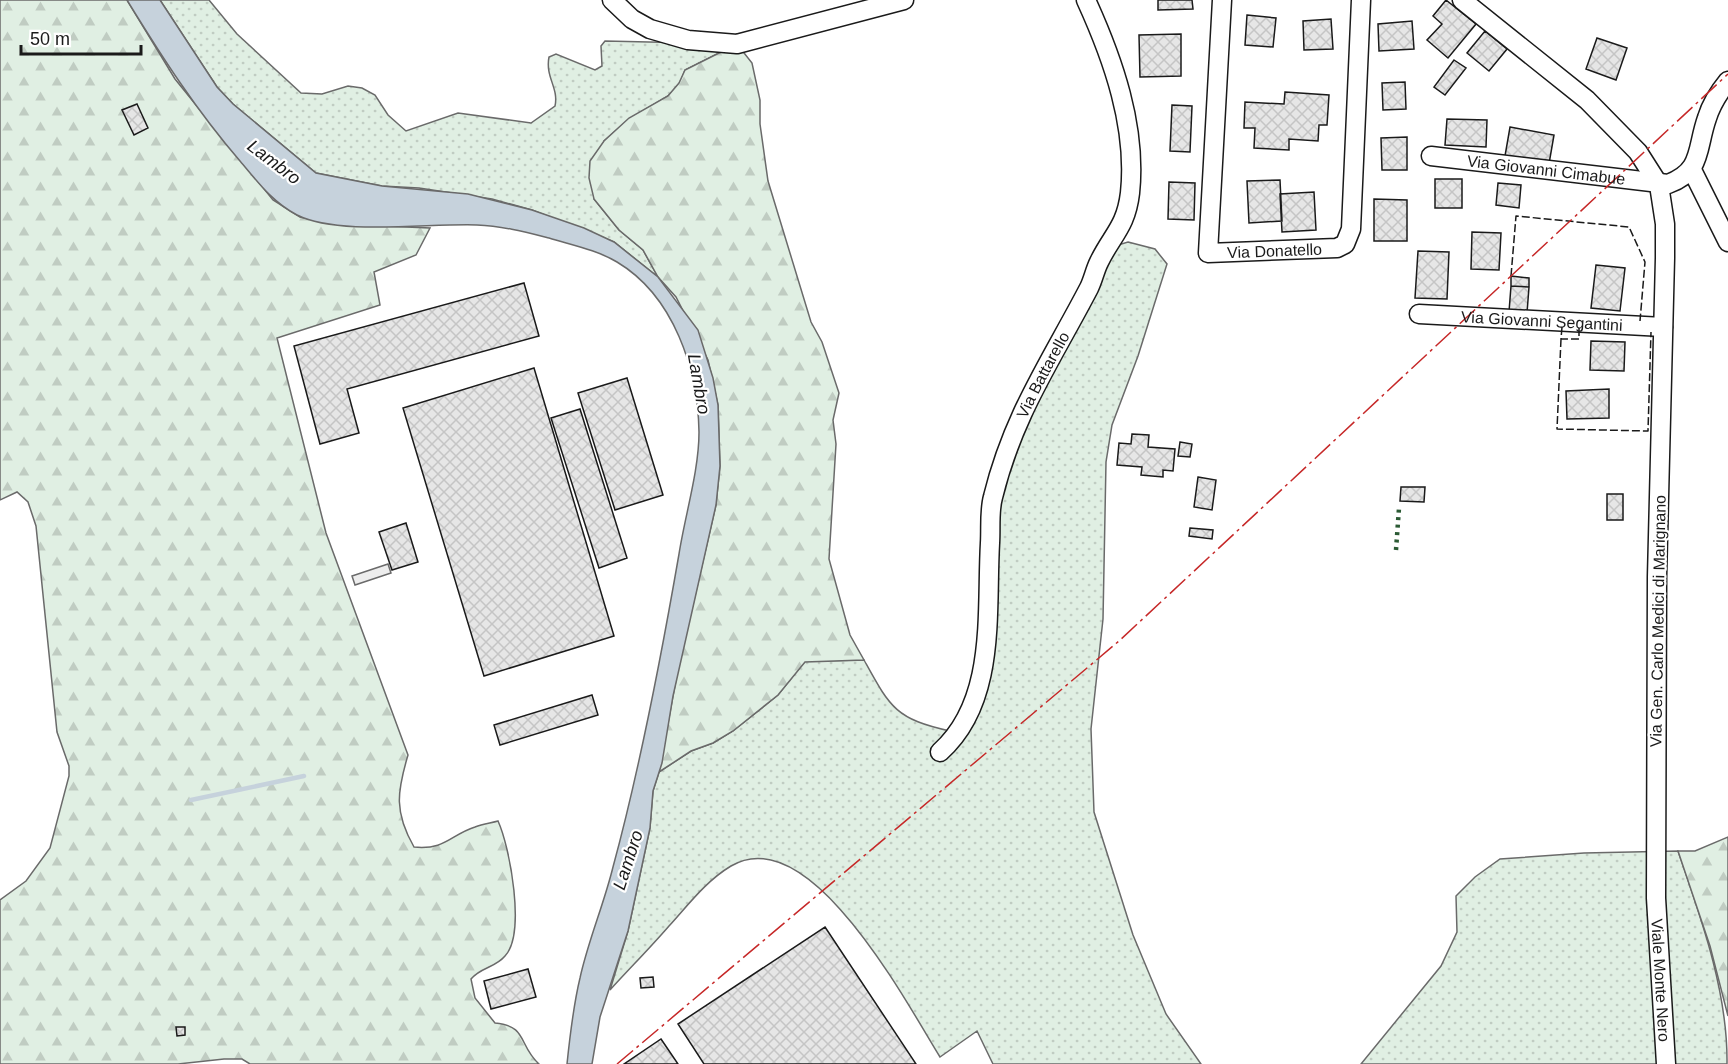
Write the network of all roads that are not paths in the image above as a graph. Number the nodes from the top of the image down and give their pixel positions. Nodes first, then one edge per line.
1 (612, 0) edge
2 (904, 0) edge
3 (1086, 0) edge
4 (1221, 0) edge
5 (1361, 0) edge
6 (1462, 0) edge
7 (1728, 81) edge
8 (1431, 156) dead end
9 (1692, 170) junction
10 (1659, 185) junction
11 (1728, 242) edge
12 (1419, 314) dead end
13 (1663, 335) junction
14 (940, 752) dead end
15 (1656, 898) joint
16 (1666, 1064) edge

1 - 2 street
3 - 14 street, Via Battarello
4 - 5 street, Via Donatello
6 - 10 street
7 - 9 street
8 - 10 street, Via Giovanni Cimabue
9 - 10 street
9 - 11 street
10 - 13 street, Via Gen. Carlo Medici di Marignano
12 - 13 street, Via Giovanni Segantini
13 - 15 street, Via Gen. Carlo Medici di Marignano
15 - 16 street, Viale Monte Nero

